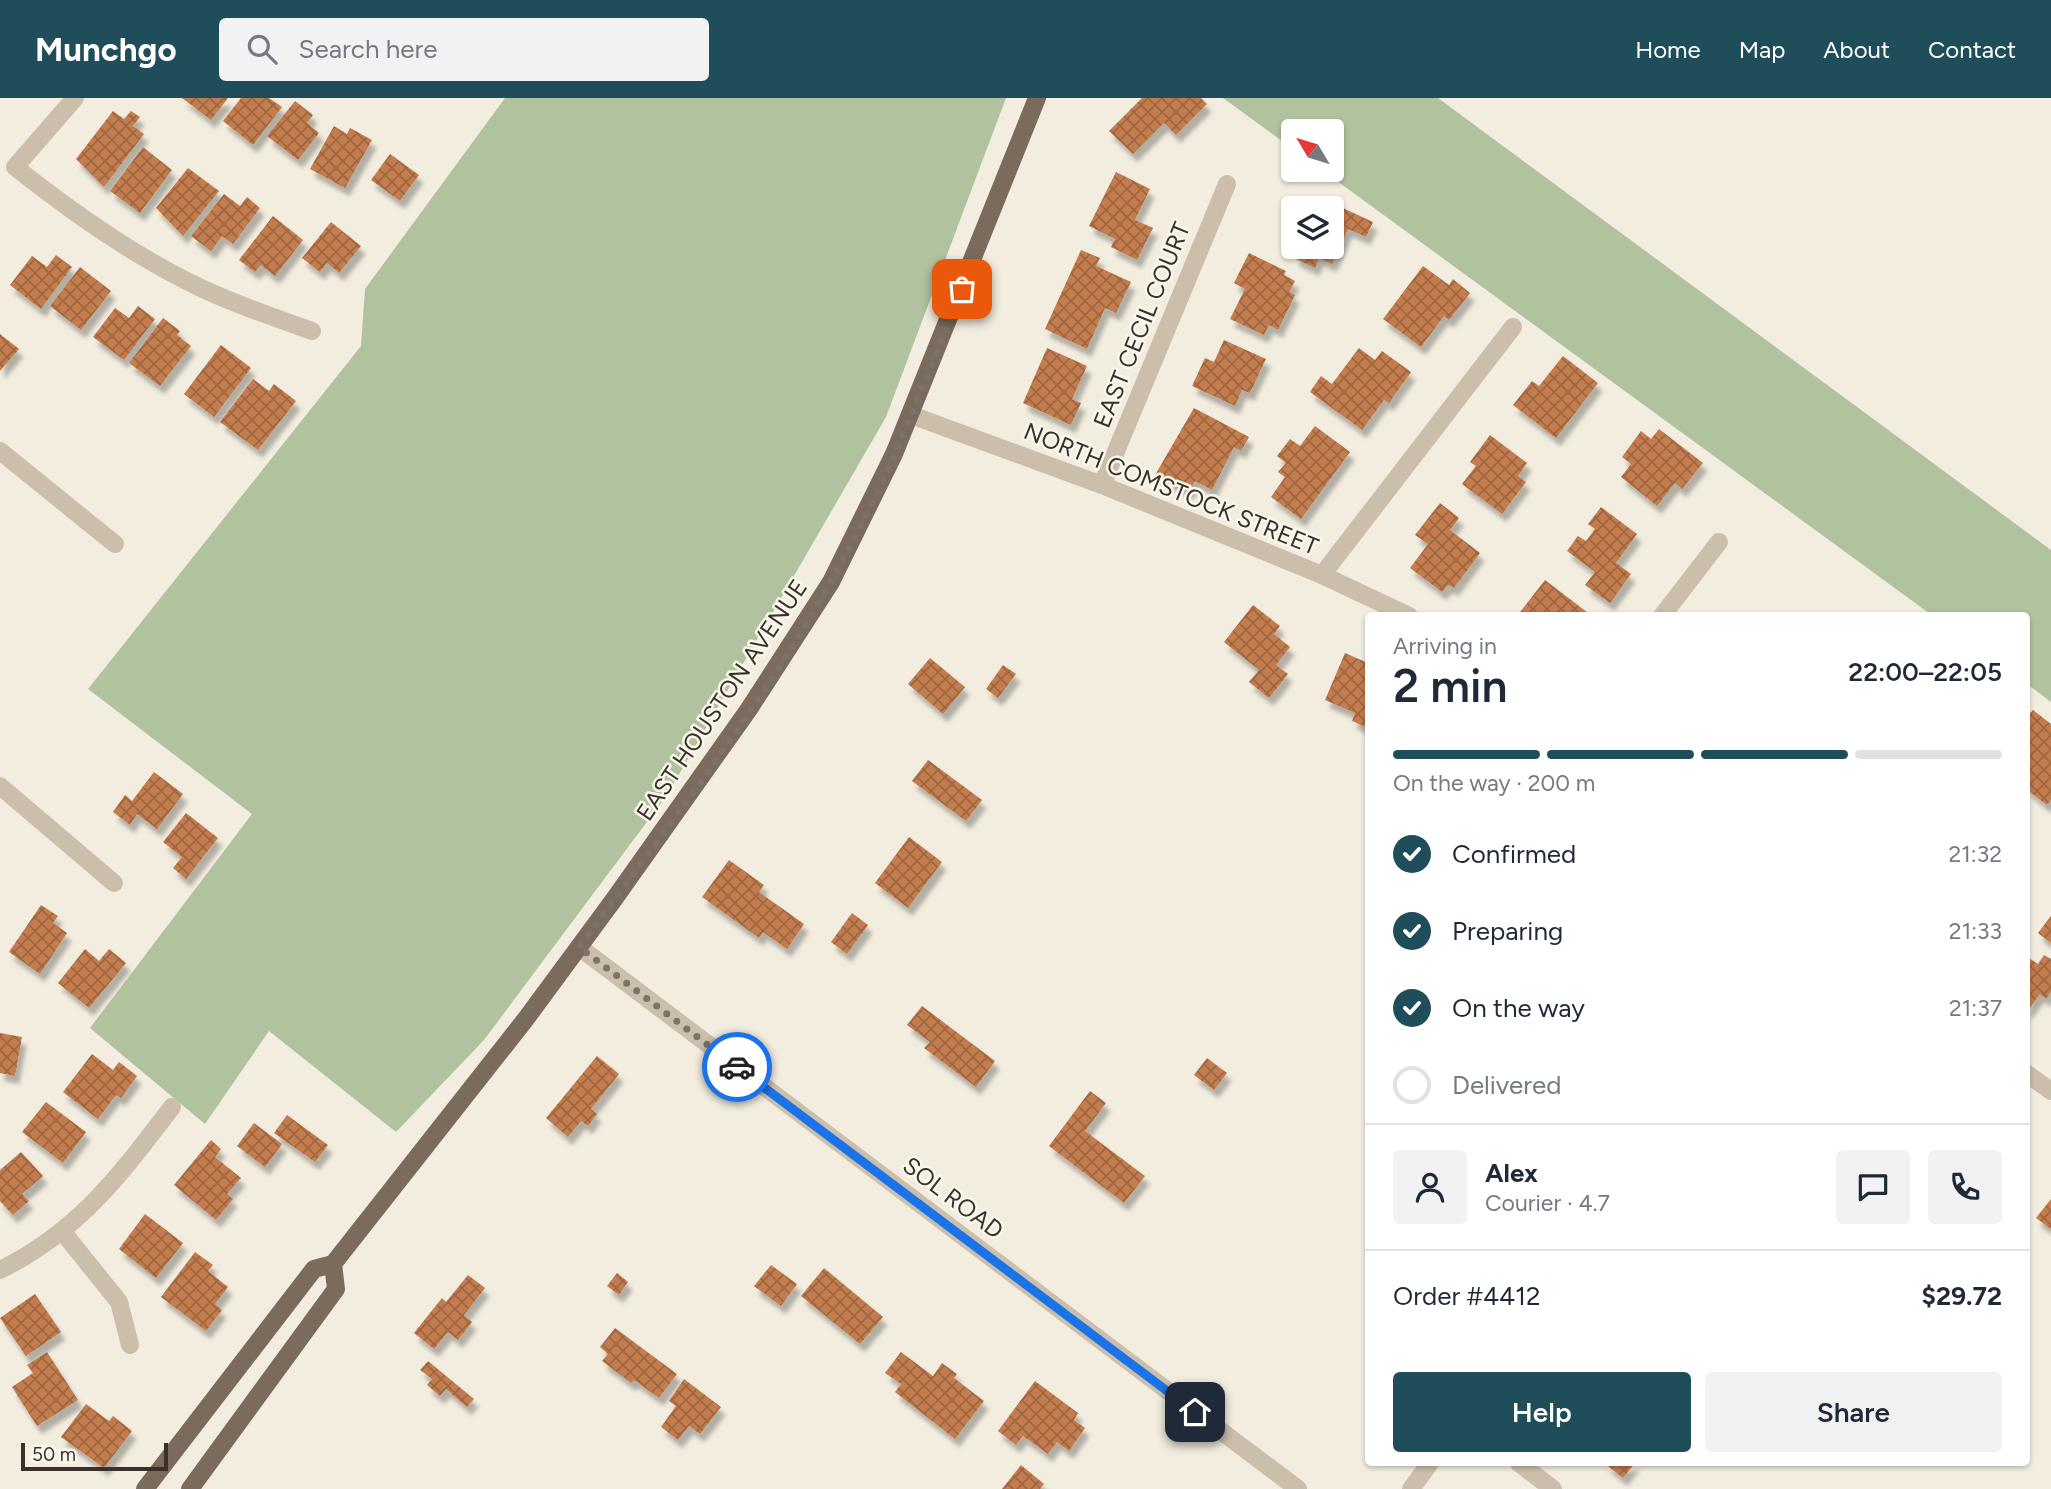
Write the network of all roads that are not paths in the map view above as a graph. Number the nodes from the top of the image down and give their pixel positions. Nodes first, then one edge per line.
1 (75, 98) edge
2 (1037, 98) edge
3 (1227, 184) dead end
4 (1513, 327) dead end
5 (312, 331) dead end
6 (911, 415) junction
7 (0, 452) edge
8 (1102, 485) junction
9 (1719, 542) dead end
10 (115, 544) dead end
11 (1322, 575) junction
12 (1401, 612) edge
13 (1665, 612) edge
14 (0, 786) edge
15 (114, 883) dead end
16 (579, 947) junction
17 (2030, 1075) edge
18 (2049, 1085) edge
19 (172, 1107) dead end
20 (62, 1231) junction
21 (333, 1264) junction
22 (0, 1270) edge
23 (130, 1345) dead end
24 (1428, 1466) edge
25 (1523, 1466) edge
26 (145, 1489) edge
27 (190, 1489) edge
28 (1298, 1489) edge
29 (1411, 1489) edge
30 (1553, 1489) edge

1 - 5 street
2 - 6 main road, EAST HOUSTON AVENUE
3 - 8 street, EAST CECIL COURT
4 - 11 street
6 - 8 street, NORTH COMSTOCK STREET
6 - 16 main road, EAST HOUSTON AVENUE
7 - 10 street
8 - 11 street, NORTH COMSTOCK STREET
9 - 13 street
11 - 12 street, NORTH COMSTOCK STREET
14 - 15 street
16 - 21 main road, EAST HOUSTON AVENUE
16 - 28 street, SOL ROAD
17 - 18 street
19 - 20 street
20 - 22 street
20 - 23 street
21 - 26 main road, EAST HOUSTON AVENUE
21 - 27 main road
24 - 29 street
25 - 30 street

